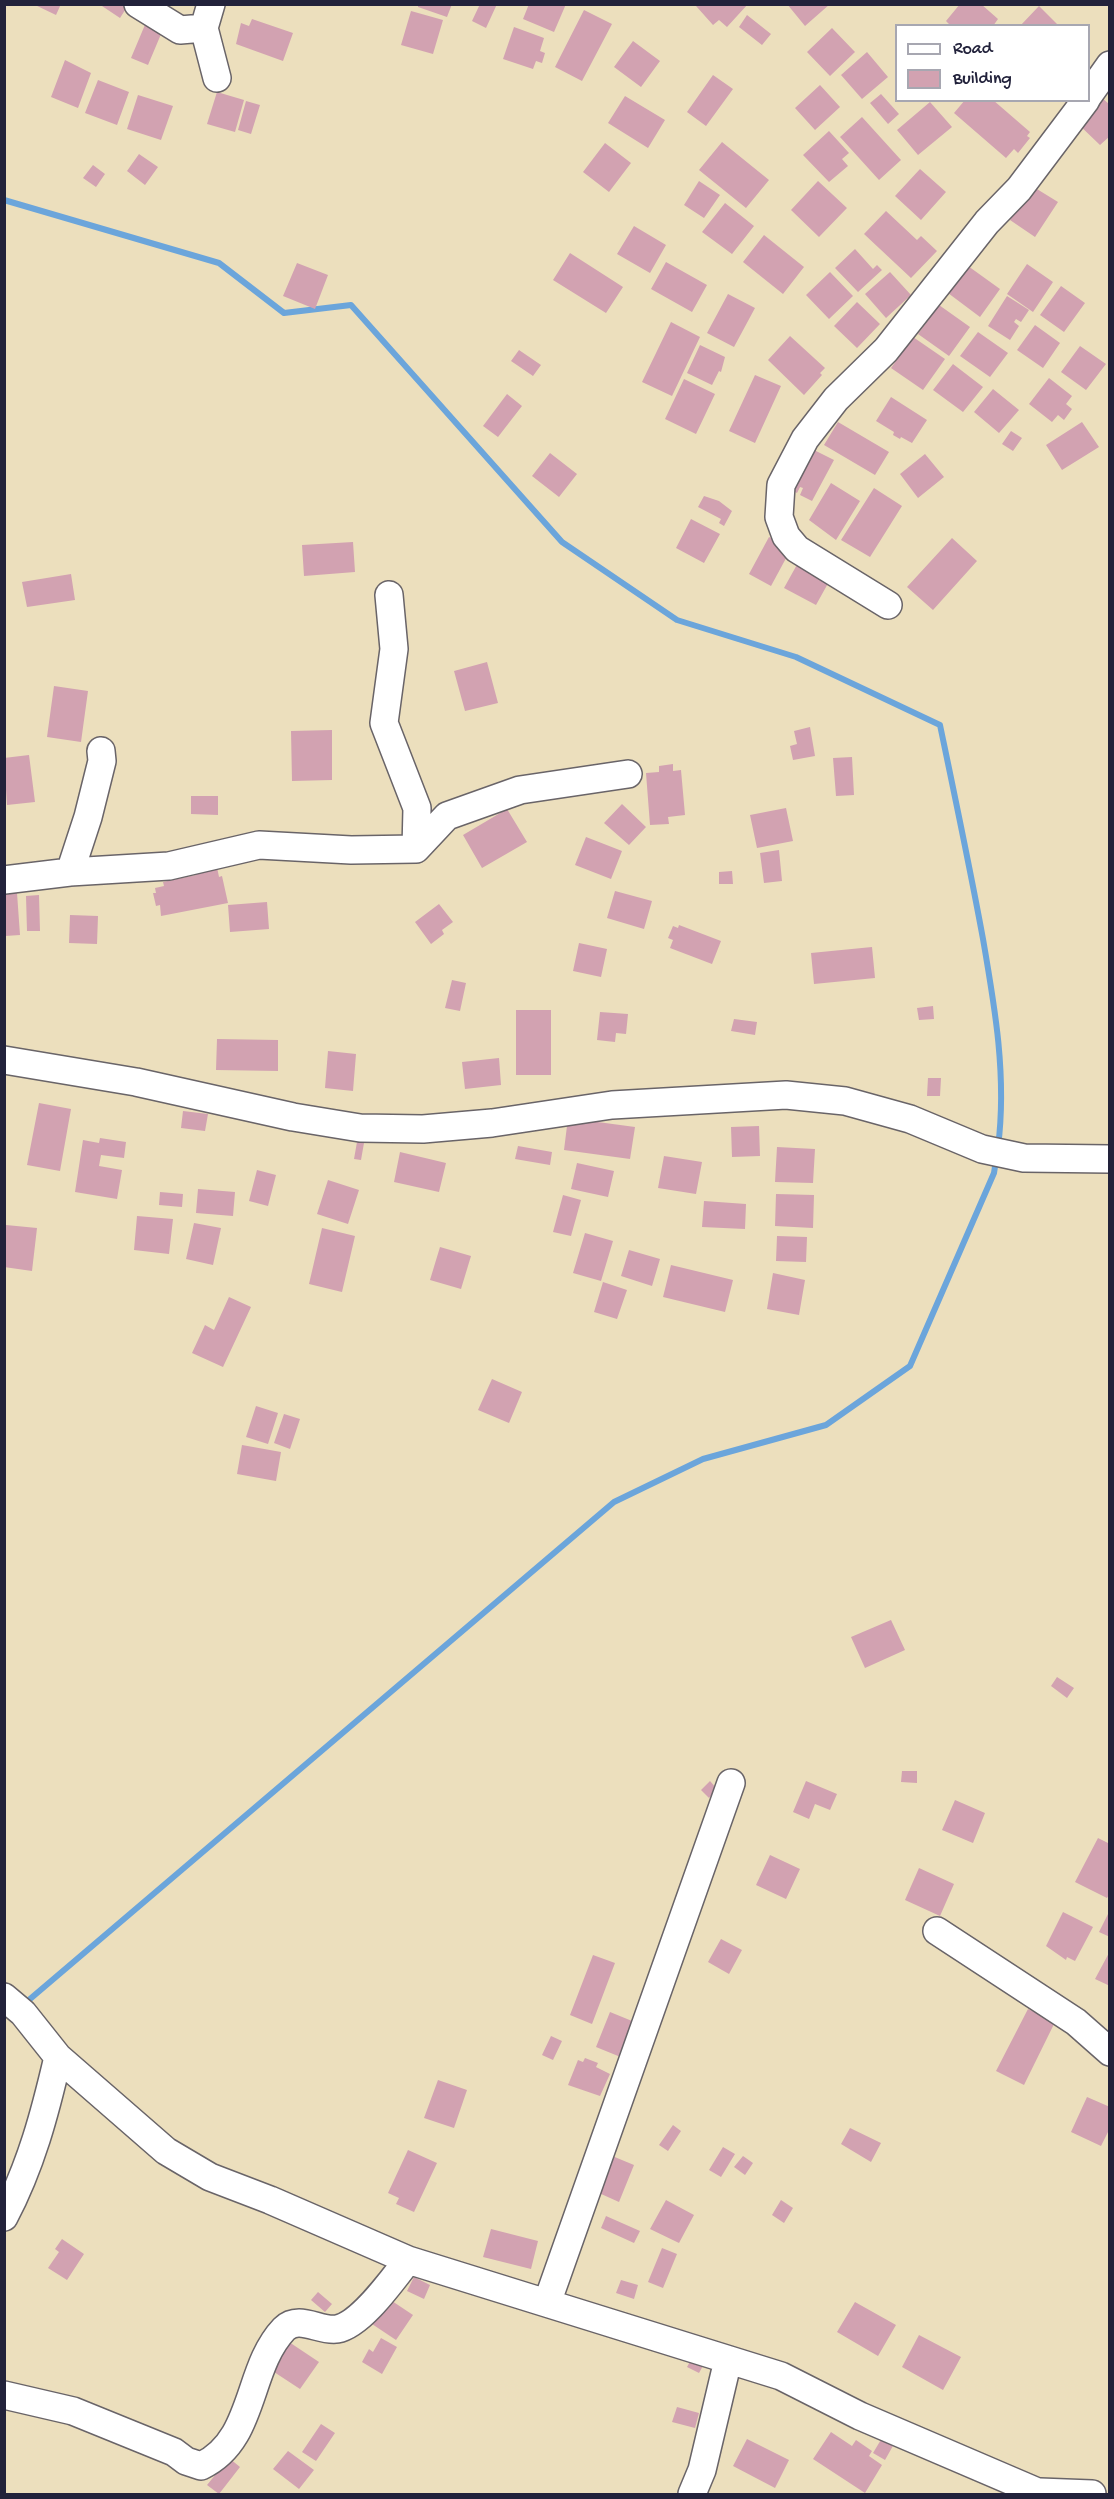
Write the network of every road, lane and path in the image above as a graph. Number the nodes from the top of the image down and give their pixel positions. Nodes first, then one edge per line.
1 (138, 4) edge
2 (208, 16) edge
3 (1110, 65) edge
4 (217, 78) dead end
5 (1090, 95) edge
6 (1084, 102) edge
7 (389, 595) dead end
8 (888, 605) dead end
9 (101, 752) dead end
10 (628, 774) dead end
11 (416, 849) junction
12 (70, 872) junction
13 (4, 880) edge
14 (4, 1060) edge
15 (1110, 1160) edge
16 (731, 1783) dead end
17 (937, 1931) dead end
18 (4, 1996) edge
19 (1110, 2052) edge
20 (58, 2057) junction
21 (4, 2217) edge
22 (408, 2260) junction
23 (546, 2303) junction
24 (728, 2360) junction
25 (4, 2395) edge
26 (1041, 2493) edge
27 (692, 2494) edge
28 (1092, 2494) edge

1 - 2 street
2 - 4 street
3 - 5 street
6 - 8 street
7 - 11 street
9 - 12 street
10 - 11 street
11 - 12 street
12 - 13 street
14 - 15 street
16 - 23 street
17 - 19 street
18 - 20 street
20 - 21 street
20 - 22 street
22 - 23 street
22 - 25 street
23 - 24 street
24 - 26 street
24 - 27 street
26 - 28 street

